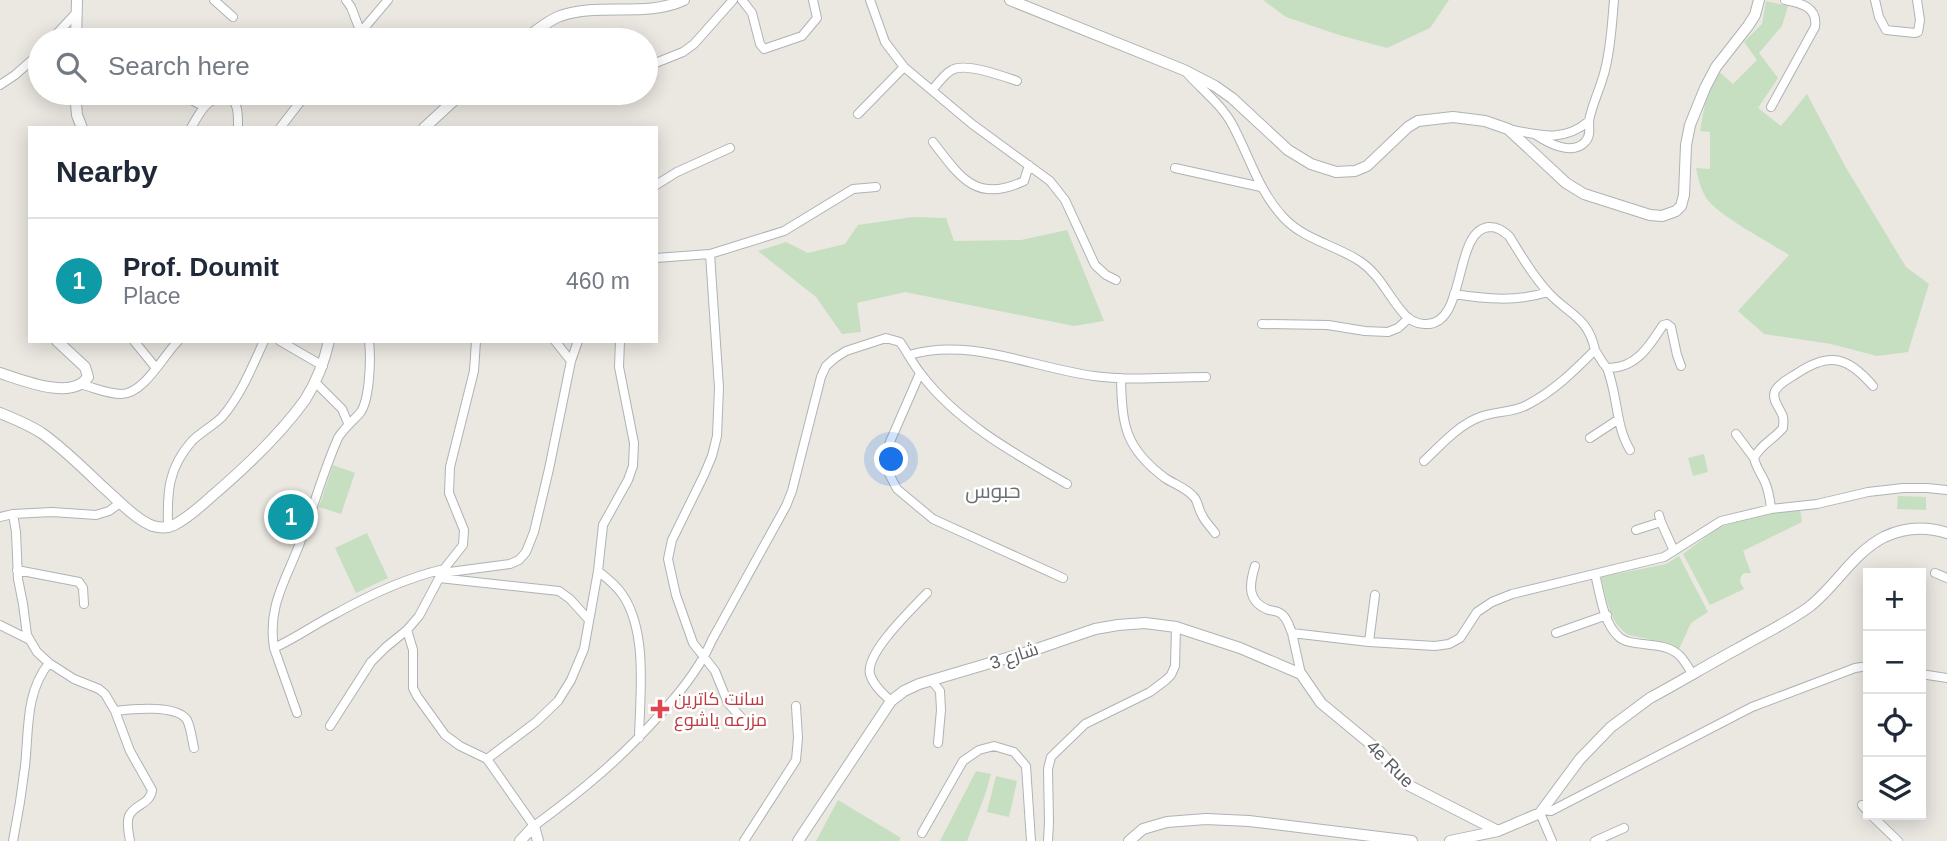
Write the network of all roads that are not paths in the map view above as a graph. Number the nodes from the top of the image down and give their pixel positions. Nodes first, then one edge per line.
1 (77, 0) edge
2 (214, 0) edge
3 (346, 0) edge
4 (388, 0) edge
5 (684, 0) edge
6 (733, 0) edge
7 (742, 0) edge
8 (813, 0) edge
9 (870, 0) edge
10 (1010, 0) edge
11 (1614, 0) edge
12 (1759, 0) edge
13 (1785, 0) edge
14 (1875, 0) edge
15 (1917, 0) edge
16 (1798, 1) edge
17 (77, 12) junction
18 (233, 17) dead end
19 (62, 28) edge
20 (76, 28) edge
21 (359, 28) edge
22 (365, 28) edge
23 (541, 28) edge
24 (658, 62) edge
25 (28, 64) edge
26 (904, 67) junction
27 (1184, 70) junction
28 (1017, 81) dead end
29 (0, 85) edge
30 (932, 90) junction
31 (76, 105) edge
32 (237, 105) edge
33 (298, 105) edge
34 (449, 105) edge
35 (203, 106) edge
36 (1771, 107) dead end
37 (858, 114) dead end
38 (1590, 121) junction
39 (81, 126) edge
40 (192, 126) edge
41 (238, 126) edge
42 (282, 126) edge
43 (426, 126) edge
44 (1508, 129) junction
45 (1536, 135) junction
46 (933, 142) dead end
47 (730, 148) dead end
48 (1029, 166) junction
49 (1175, 168) dead end
50 (658, 184) edge
51 (876, 187) dead end
52 (1261, 187) junction
53 (710, 254) junction
54 (658, 258) edge
55 (1116, 280) dead end
56 (1548, 292) junction
57 (1454, 294) junction
58 (1409, 318) junction
59 (1262, 324) dead end
60 (59, 343) edge
61 (136, 343) edge
62 (176, 343) edge
63 (263, 343) edge
64 (283, 343) edge
65 (329, 343) edge
66 (369, 343) edge
67 (476, 343) edge
68 (557, 343) edge
69 (577, 343) edge
70 (620, 343) edge
71 (1595, 350) junction
72 (909, 355) junction
73 (571, 361) junction
74 (323, 366) junction
75 (1681, 366) dead end
76 (156, 368) junction
77 (1607, 368) junction
78 (0, 373) edge
79 (920, 373) junction
80 (1206, 377) dead end
81 (1121, 378) junction
82 (315, 382) junction
83 (83, 385) junction
84 (1873, 386) dead end
85 (0, 413) edge
86 (1619, 419) junction
87 (348, 423) junction
88 (1736, 434) dead end
89 (1590, 438) dead end
90 (1630, 450) dead end
91 (1754, 458) junction
92 (1424, 461) dead end
93 (1067, 484) dead end
94 (1947, 491) edge
95 (120, 503) junction
96 (1771, 509) junction
97 (13, 513) junction
98 (0, 517) edge
99 (168, 527) junction
100 (1636, 530) dead end
101 (1215, 533) dead end
102 (1947, 533) edge
103 (1674, 551) junction
104 (1255, 566) dead end
105 (17, 570) junction
106 (598, 571) junction
107 (442, 573) junction
108 (1935, 573) dead end
109 (1595, 574) junction
110 (1063, 578) dead end
111 (1947, 578) edge
112 (927, 593) dead end
113 (1375, 595) dead end
114 (84, 604) dead end
115 (1607, 615) junction
116 (589, 620) junction
117 (0, 625) edge
118 (1176, 627) junction
119 (407, 630) junction
120 (1292, 633) junction
121 (1556, 633) dead end
122 (29, 639) junction
123 (1369, 642) junction
124 (274, 648) junction
125 (705, 657) junction
126 (49, 663) junction
127 (1863, 667) edge
128 (1301, 674) junction
129 (1693, 675) junction
130 (1926, 675) edge
131 (1947, 678) edge
132 (932, 681) junction
133 (891, 701) junction
134 (796, 706) dead end
135 (115, 711) junction
136 (297, 713) dead end
137 (747, 724) dead end
138 (330, 726) dead end
139 (639, 738) junction
140 (938, 743) dead end
141 (194, 748) dead end
142 (487, 759) junction
143 (1541, 811) junction
144 (1876, 820) edge
145 (534, 826) junction
146 (1624, 828) dead end
147 (1498, 831) junction
148 (922, 833) dead end
149 (13, 841) edge
150 (130, 841) edge
151 (520, 841) edge
152 (538, 841) edge
153 (744, 841) edge
154 (799, 841) edge
155 (1031, 841) edge
156 (1048, 841) edge
157 (1129, 841) edge
158 (1412, 841) edge
159 (1450, 841) edge
160 (1552, 841) edge
161 (1595, 841) edge
162 (1898, 841) edge

1 - 17 street
2 - 18 street
3 - 21 street
4 - 22 street
5 - 23 street
6 - 24 street
7 - 8 street
9 - 26 street
10 - 27 street
11 - 38 street
12 - 44 street
13 - 16 street
14 - 15 street
16 - 36 street
17 - 19 street
17 - 20 street
25 - 29 street
26 - 30 street
26 - 37 street
27 - 44 street
27 - 52 street
28 - 30 street
30 - 48 street
31 - 39 street
32 - 41 street
33 - 42 street
34 - 43 street
35 - 40 street
38 - 45 street
38 - 45 street
44 - 45 street
46 - 48 street
47 - 50 street
48 - 55 street
49 - 52 street
51 - 53 street
52 - 58 street
53 - 54 street
53 - 125 street
56 - 57 street
56 - 57 street
56 - 71 street
57 - 58 street
58 - 59 street
60 - 83 street
61 - 76 street
62 - 76 street
63 - 99 street
64 - 74 street
65 - 74 street
66 - 87 street
67 - 107 street
68 - 73 street
69 - 73 street
70 - 106 street
71 - 77 street
71 - 92 street
72 - 79 street
72 - 81 street
72 - 125 street
73 - 107 street
74 - 82 street
75 - 77 street
76 - 83 street
77 - 86 street
78 - 83 street
79 - 93 street
79 - 110 street
80 - 81 street
81 - 101 street
82 - 87 street
82 - 99 street
84 - 91 street
85 - 95 street
86 - 89 street
86 - 90 street
87 - 124 street
88 - 91 street
91 - 96 street
94 - 96 street
95 - 97 street
95 - 99 street
96 - 103 street
97 - 98 street
97 - 105 street
100 - 103 street
102 - 129 street
103 - 109 street
104 - 120 street
105 - 114 street
105 - 122 street
106 - 116 street
106 - 139 street
107 - 116 street
107 - 119 street
107 - 124 street
108 - 111 street
109 - 115 street
109 - 123 street
112 - 133 street
113 - 123 street
115 - 121 street
115 - 129 street
116 - 142 street
117 - 122 street
118 - 128 street, شارع 3
118 - 132 street, شارع 3
118 - 156 street
119 - 138 street
119 - 142 street
120 - 123 street
120 - 128 street
122 - 126 street
124 - 136 street
125 - 137 street
125 - 139 street
126 - 135 street
126 - 149 street
127 - 143 street
128 - 147 street, 4e Rue
129 - 143 street
130 - 131 street
132 - 133 street, شارع 3
132 - 140 street
133 - 154 street, شارع 3
134 - 153 street
135 - 141 street
135 - 150 street
139 - 145 street
142 - 145 street
143 - 147 street
143 - 160 street
144 - 162 street
145 - 151 street
145 - 152 street
146 - 161 street
147 - 159 street
148 - 155 street
157 - 158 street

